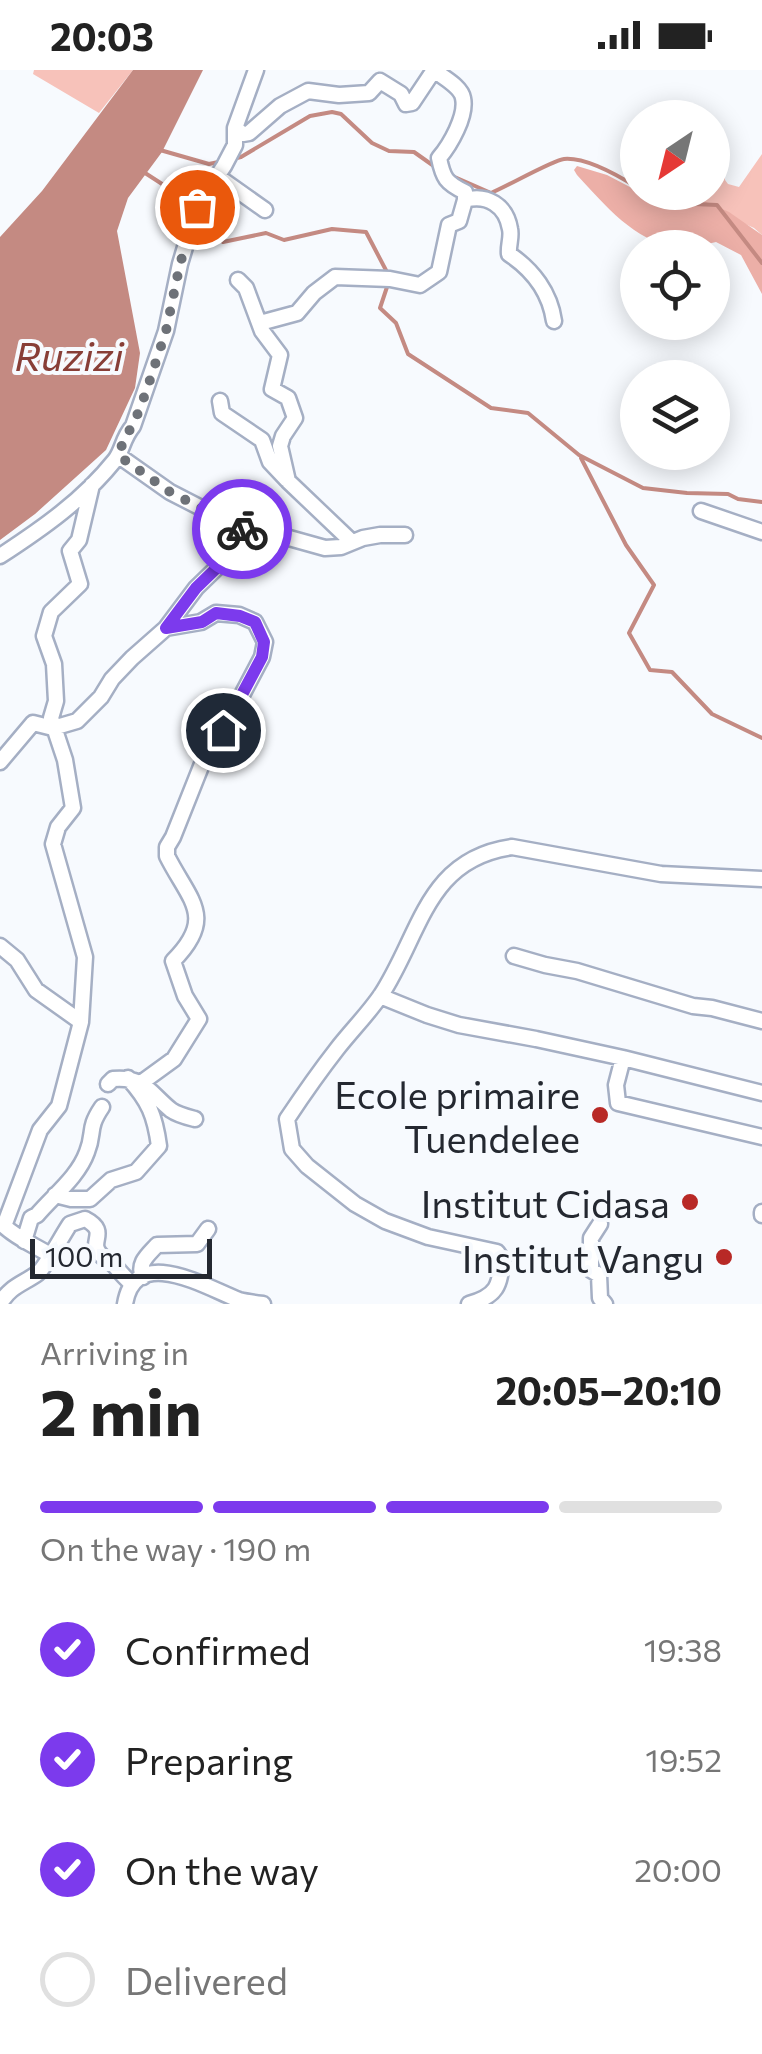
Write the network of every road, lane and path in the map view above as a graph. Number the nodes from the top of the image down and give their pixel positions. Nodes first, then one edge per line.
1 (256, 70) edge
2 (434, 70) edge
3 (235, 128) junction
4 (224, 165) junction
5 (465, 200) junction
6 (265, 210) dead end
7 (238, 280) dead end
8 (554, 321) dead end
9 (260, 323) junction
10 (220, 401) dead end
11 (119, 456) junction
12 (288, 481) junction
13 (92, 485) junction
14 (701, 512) dead end
15 (244, 530) junction
16 (762, 532) edge
17 (405, 535) dead end
18 (352, 542) junction
19 (0, 556) edge
20 (166, 628) junction
21 (53, 728) junction
22 (0, 762) edge
23 (762, 879) edge
24 (0, 946) edge
25 (514, 956) dead end
26 (380, 996) junction
27 (762, 1021) edge
28 (81, 1022) junction
29 (623, 1058) junction
30 (134, 1081) junction
31 (108, 1084) dead end
32 (762, 1093) edge
33 (102, 1108) dead end
34 (195, 1119) dead end
35 (762, 1136) edge
36 (20, 1184) junction
37 (0, 1194) edge
38 (55, 1196) junction
39 (600, 1224) dead end
40 (208, 1229) dead end
41 (2, 1230) edge
42 (24, 1242) junction
43 (50, 1255) junction
44 (138, 1281) junction
45 (0, 1304) edge
46 (125, 1304) edge
47 (262, 1304) edge
48 (469, 1304) edge
49 (604, 1304) edge

1 - 3 street
2 - 3 street
2 - 5 street
3 - 4 street
4 - 6 street
4 - 11 street
5 - 8 street
5 - 9 street
7 - 9 street
9 - 12 street
10 - 12 street
11 - 13 street
11 - 15 street
12 - 18 street
13 - 19 street
13 - 21 street
14 - 16 street
15 - 18 street
15 - 20 street
17 - 18 street
20 - 21 street
20 - 30 street
21 - 22 street
21 - 28 street
23 - 26 street
24 - 28 street
25 - 27 street
26 - 29 street
26 - 48 street
28 - 36 street
29 - 32 street
29 - 35 street
30 - 31 street
30 - 34 street
30 - 38 street
33 - 38 street
36 - 37 street
36 - 41 street
38 - 42 street
39 - 49 street
40 - 44 street
41 - 42 street
42 - 43 street
43 - 44 street
43 - 45 street
44 - 46 street
44 - 47 street

